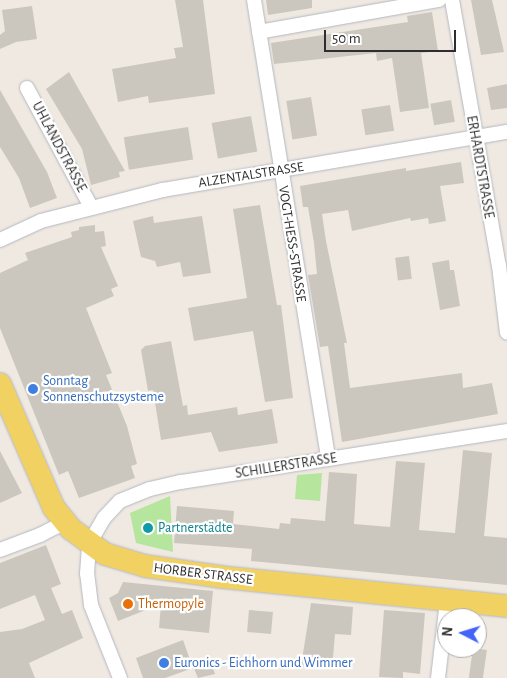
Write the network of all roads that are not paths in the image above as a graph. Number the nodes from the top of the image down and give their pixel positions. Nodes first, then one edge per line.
1 (254, 0) edge
2 (438, 0) edge
3 (452, 0) edge
4 (259, 32) junction
5 (27, 88) dead end
6 (507, 132) edge
7 (474, 138) junction
8 (280, 170) junction
9 (91, 207) junction
10 (0, 240) edge
11 (503, 267) edge
12 (507, 333) edge
13 (0, 384) edge
14 (507, 431) edge
15 (328, 459) junction
16 (62, 519) junction
17 (89, 544) junction
18 (3, 549) edge
19 (447, 601) junction
20 (507, 606) edge
21 (120, 678) edge
22 (438, 678) edge

1 - 4 street, VOGT-HESS-STRASSE
2 - 4 street
3 - 7 street, ERHARDTSTRASSE
4 - 8 street, VOGT-HESS-STRASSE
5 - 9 street, UHLANDSTRASSE
6 - 7 street, ALZENTALSTRASSE
7 - 8 street, ALZENTALSTRASSE
7 - 11 street, ERHARDTSTRASSE
8 - 9 street, ALZENTALSTRASSE
8 - 15 street, VOGT-HESS-STRASSE
9 - 10 street, ALZENTALSTRASSE
11 - 12 street, ERHARDTSTRASSE
13 - 16 main road, HORBER STRASSE
14 - 15 street, SCHILLERSTRASSE
15 - 17 street, SCHILLERSTRASSE
16 - 17 main road, HORBER STRASSE
16 - 18 street
17 - 19 main road, HORBER STRASSE
17 - 21 street
19 - 20 main road, HORBER STRASSE
19 - 22 street

